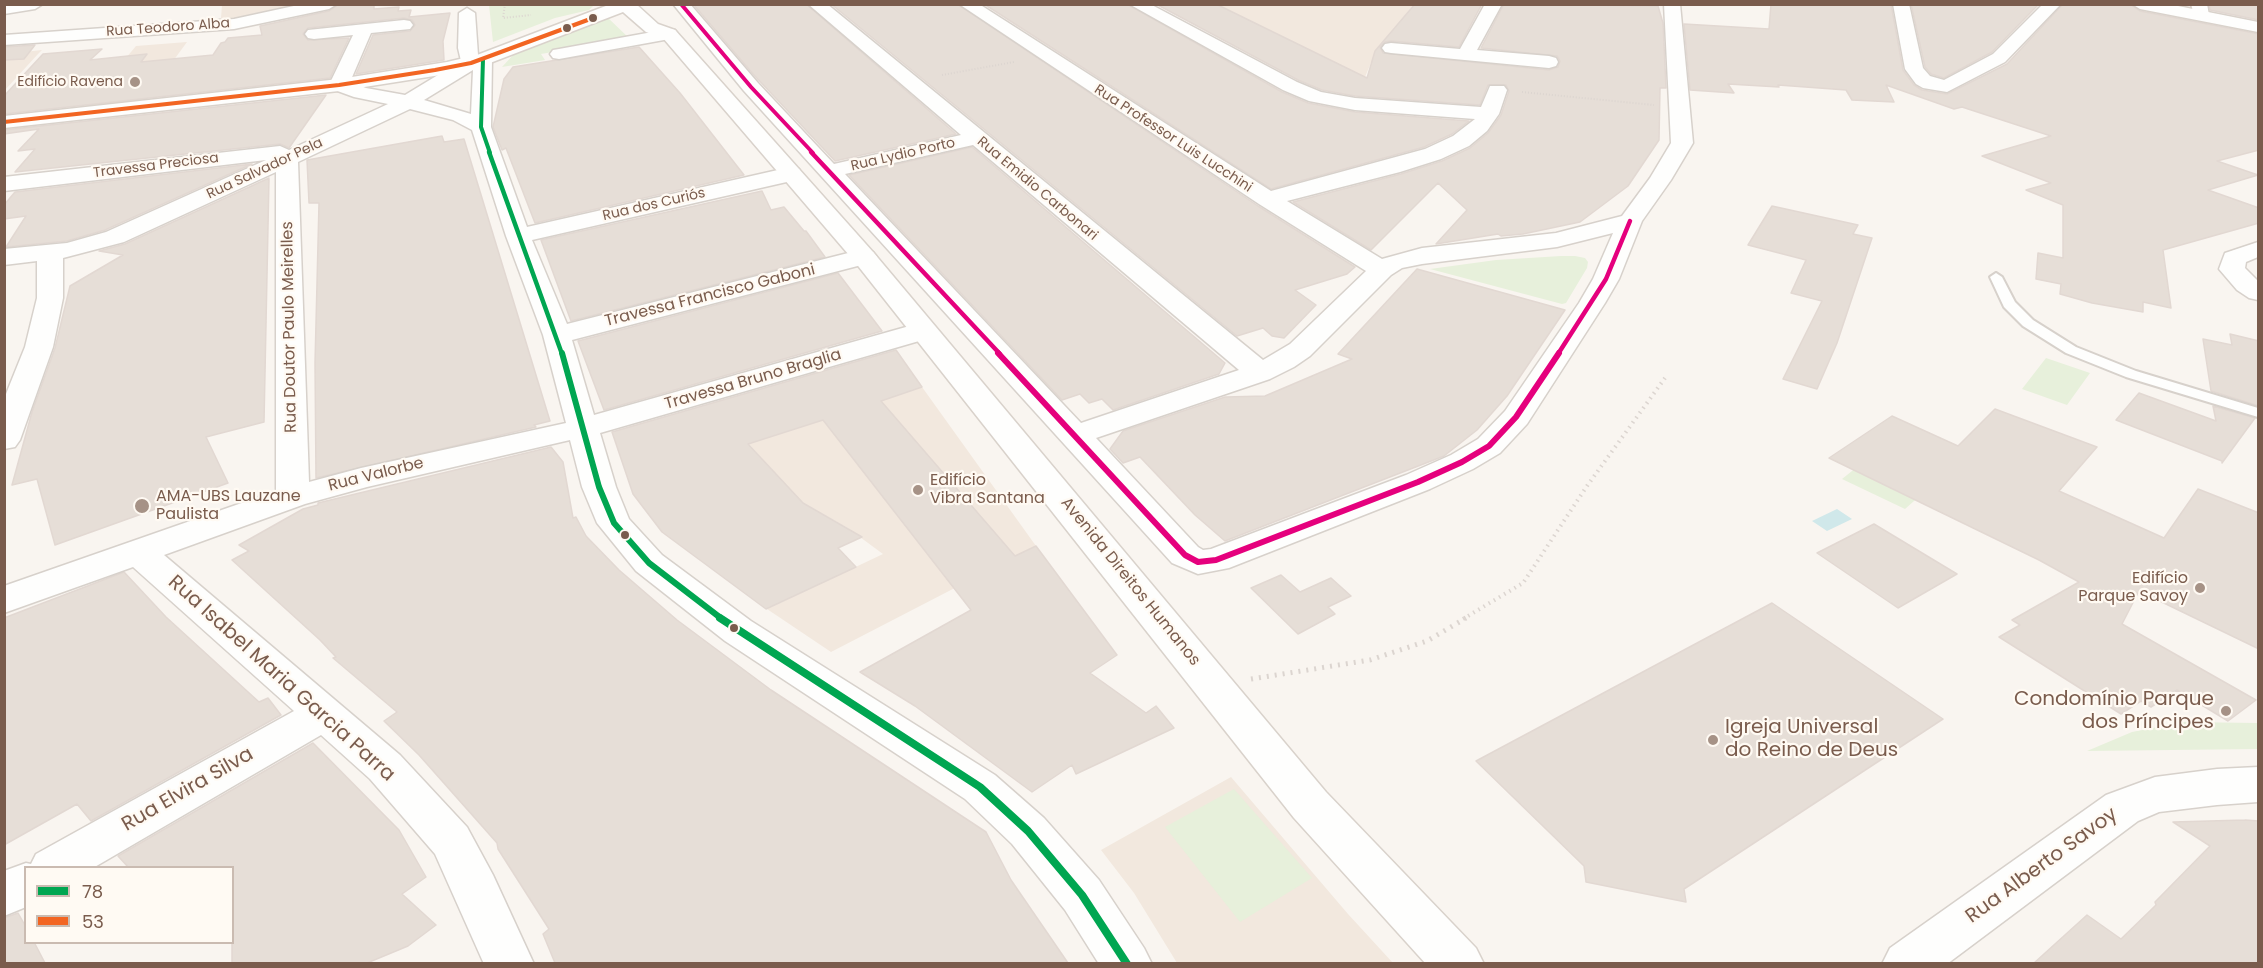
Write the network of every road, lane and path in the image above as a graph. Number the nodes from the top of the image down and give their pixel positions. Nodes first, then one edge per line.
1 (35, 4) edge
2 (207, 4) edge
3 (329, 4) edge
4 (816, 4) edge
5 (966, 4) edge
6 (1137, 4) edge
7 (1494, 4) edge
8 (1672, 4) edge
9 (1901, 4) edge
10 (2053, 4) edge
11 (2140, 4) edge
12 (626, 5) edge
13 (4, 9) edge
14 (2200, 10) edge
15 (467, 13) dead end
16 (669, 21) edge
17 (404, 25) dead end
18 (202, 26) junction
19 (2259, 27) edge
20 (364, 30) junction
21 (314, 34) dead end
22 (4, 40) edge
23 (1391, 48) dead end
24 (559, 54) dead end
25 (1465, 55) junction
26 (1046, 57) junction
27 (477, 61) junction
28 (1549, 62) dead end
29 (909, 82) junction
30 (339, 85) junction
31 (1497, 90) joint
32 (408, 102) junction
33 (1681, 108) junction
34 (1489, 114) junction
35 (4, 122) edge
36 (481, 127) junction
37 (975, 138) junction
38 (298, 153) junction
39 (831, 171) junction
40 (791, 174) junction
41 (4, 184) edge
42 (1267, 199) junction
43 (1630, 221) junction
44 (518, 236) junction
45 (2259, 249) edge
46 (50, 253) junction
47 (4, 257) edge
48 (864, 257) junction
49 (1382, 270) junction
50 (1996, 277) dead end
51 (2259, 292) edge
52 (923, 331) junction
53 (556, 335) junction
54 (1260, 373) junction
55 (1665, 378) dead end
56 (2259, 413) edge
57 (583, 428) junction
58 (1075, 435) junction
59 (4, 440) edge
60 (294, 497) junction
61 (138, 552) junction
62 (4, 600) edge
63 (1212, 684) junction
64 (325, 713) junction
65 (2259, 785) edge
66 (54, 866) edge
67 (24, 884) edge
68 (4, 895) edge
69 (500, 962) edge
70 (1128, 963) edge
71 (1459, 963) edge
72 (1907, 963) edge

1 - 13 street
2 - 18 street
3 - 18 street, Rua Teodoro Alba
4 - 29 street, Rua Emidio Carbonari
5 - 26 street, Rua Professor Luis Lucchini
6 - 34 street
7 - 25 street
8 - 33 street
9 - 10 street
11 - 14 street
12 - 16 street, Avenida Direitos Humanos
12 - 27 street
14 - 19 street
15 - 27 street
16 - 24 street
16 - 39 street
16 - 40 street, Avenida Direitos Humanos
17 - 20 street
18 - 22 street, Rua Teodoro Alba
20 - 21 street
20 - 30 street
23 - 25 street
25 - 28 street
26 - 29 path
26 - 42 street, Rua Professor Luis Lucchini
27 - 30 street
27 - 32 street, Rua Salvador Pela
27 - 36 street
29 - 37 street, Rua Emidio Carbonari
30 - 32 street
30 - 35 street
31 - 33 path
31 - 34 street
32 - 36 street
32 - 38 street, Rua Salvador Pela
33 - 43 street
34 - 42 street
36 - 44 street
37 - 39 street, Rua Lydio Porto
37 - 54 street, Rua Emidio Carbonari
38 - 41 street, Travessa Preciosa
38 - 46 street, Rua Salvador Pela
38 - 60 street, Rua Doutor Paulo Meirelles
39 - 58 street
40 - 44 street, Rua dos Curiós
40 - 48 street, Avenida Direitos Humanos
42 - 49 street, Rua Professor Luis Lucchini
43 - 49 street
43 - 58 street
44 - 53 street
45 - 51 street
46 - 47 street, Rua Salvador Pela
46 - 59 street
48 - 52 street, Avenida Direitos Humanos
48 - 53 street, Travessa Francisco Gaboni
49 - 54 street
50 - 56 lane
52 - 57 street, Travessa Bruno Braglia
52 - 63 street, Avenida Direitos Humanos
53 - 57 street
54 - 58 street
55 - 63 path
57 - 60 street, Rua Valorbe
57 - 70 street
60 - 61 street, Rua Valorbe
61 - 62 street, Rua Valorbe
61 - 64 street, Rua Isabel Maria Garcia Parra
63 - 71 street, Avenida Direitos Humanos
64 - 66 street, Rua Elvira Silva
64 - 69 street, Rua Isabel Maria Garcia Parra
65 - 72 street, Rua Alberto Savoy
67 - 68 street

